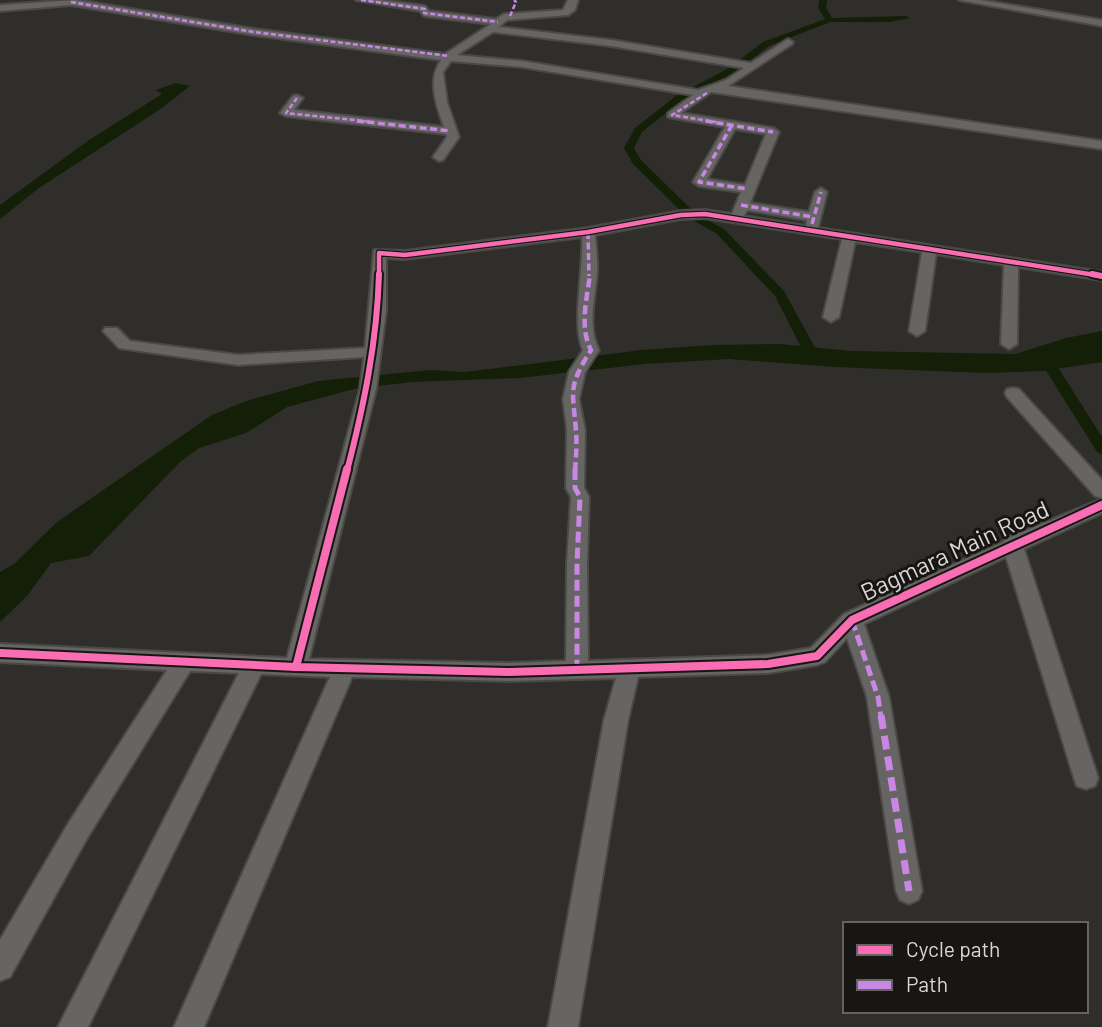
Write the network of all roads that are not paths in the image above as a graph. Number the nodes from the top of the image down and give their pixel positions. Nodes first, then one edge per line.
1 (361, 0) edge
2 (514, 0) edge
3 (573, 0) edge
4 (964, 0) edge
5 (0, 8) edge
6 (510, 16) junction
7 (1102, 23) edge
8 (495, 25) junction
9 (788, 42) dead end
10 (449, 57) junction
11 (752, 66) junction
12 (707, 91) junction
13 (297, 97) dead end
14 (732, 125) junction
15 (451, 131) junction
16 (1102, 145) edge
17 (439, 157) dead end
18 (748, 189) junction
19 (821, 192) dead end
20 (739, 211) junction
21 (812, 224) junction
22 (588, 232) junction
23 (849, 238) junction
24 (929, 251) junction
25 (1012, 263) junction
26 (1102, 276) edge
27 (831, 317) dead end
28 (111, 331) dead end
29 (917, 331) dead end
30 (1009, 344) dead end
31 (373, 359) junction
32 (1013, 393) dead end
33 (1102, 492) edge
34 (1102, 505) edge
35 (1012, 544) junction
36 (852, 620) junction
37 (0, 653) edge
38 (184, 662) junction
39 (254, 664) junction
40 (296, 667) junction
41 (345, 668) junction
42 (629, 670) junction
43 (577, 671) junction
44 (1086, 778) dead end
45 (909, 891) dead end
46 (0, 967) edge
47 (72, 1027) edge
48 (189, 1027) edge
49 (563, 1027) edge

1 - 8 street
2 - 6 street
3 - 6 street
4 - 7 street
5 - 10 street
6 - 8 street
8 - 10 street
8 - 11 street
9 - 11 street
10 - 12 street
10 - 15 street
11 - 12 street
12 - 14 street
12 - 16 street
13 - 15 street
14 - 18 street
14 - 18 street
15 - 17 street
18 - 20 street
19 - 21 street
20 - 21 street
20 - 22 street
21 - 23 street
22 - 31 street
22 - 43 street
23 - 24 street
23 - 27 street
24 - 25 street
24 - 29 street
25 - 26 street
25 - 30 street
28 - 31 street
31 - 40 street
32 - 33 street
34 - 35 street, Bagmara Main Road
35 - 36 street, Bagmara Main Road
35 - 44 street
36 - 42 street, Bagmara Main Road
36 - 45 street
37 - 38 street, Bagmara Main Road
38 - 39 street, Bagmara Main Road
38 - 46 street
39 - 40 street, Bagmara Main Road
39 - 47 street
40 - 41 street, Bagmara Main Road
41 - 43 street, Bagmara Main Road
41 - 48 street
42 - 43 street, Bagmara Main Road
42 - 49 street

